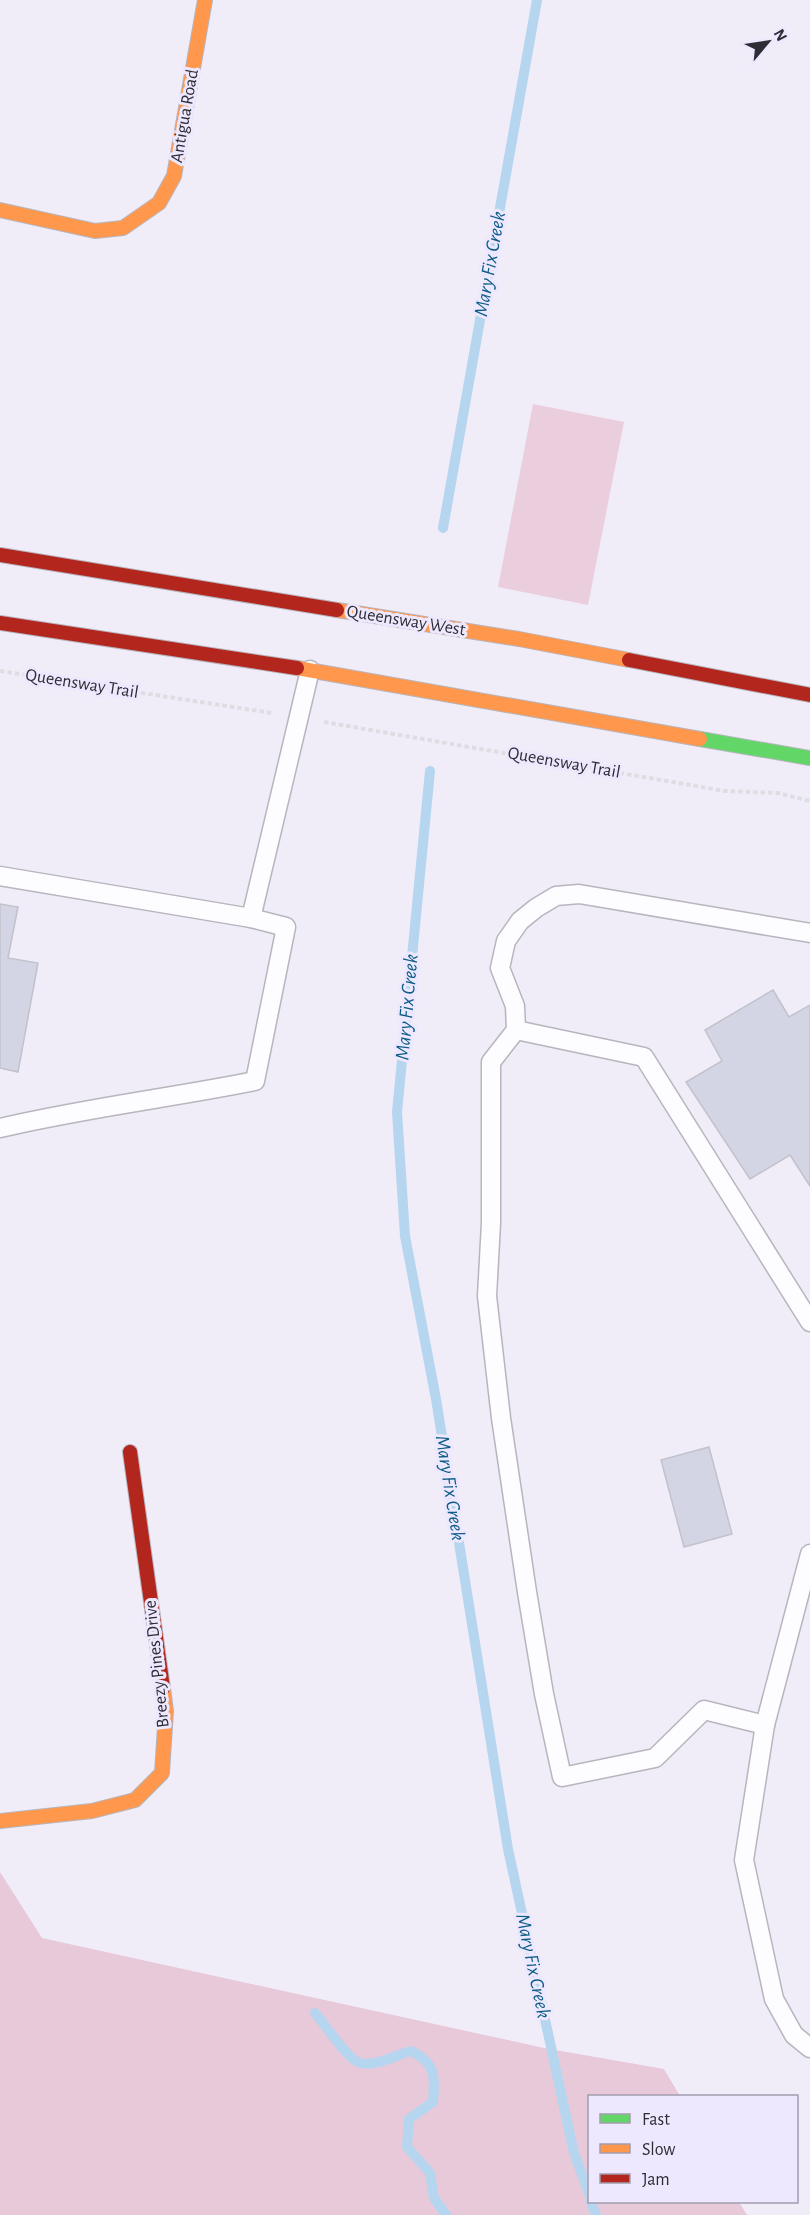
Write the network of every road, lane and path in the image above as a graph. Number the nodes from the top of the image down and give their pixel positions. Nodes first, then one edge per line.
1 (205, 0) edge
2 (0, 210) edge
3 (0, 555) edge
4 (0, 623) edge
5 (310, 670) junction
6 (0, 671) edge
7 (810, 695) edge
8 (270, 713) dead end
9 (318, 721) dead end
10 (810, 758) edge
11 (810, 801) edge
12 (0, 876) edge
13 (251, 918) junction
14 (810, 933) edge
15 (516, 1030) junction
16 (0, 1128) edge
17 (810, 1322) edge
18 (130, 1452) dead end
19 (810, 1554) edge
20 (765, 1725) junction
21 (0, 1821) edge
22 (810, 2048) edge

1 - 2 main road, Antigua Road
3 - 7 main road, Queensway West
4 - 5 main road
5 - 10 main road
5 - 13 lane
6 - 8 path, Queensway Trail
9 - 11 path, Queensway Trail
12 - 13 lane
13 - 16 lane
14 - 15 lane
15 - 17 lane
15 - 20 lane
18 - 21 main road, Breezy Pines Drive
19 - 20 lane
20 - 22 lane

